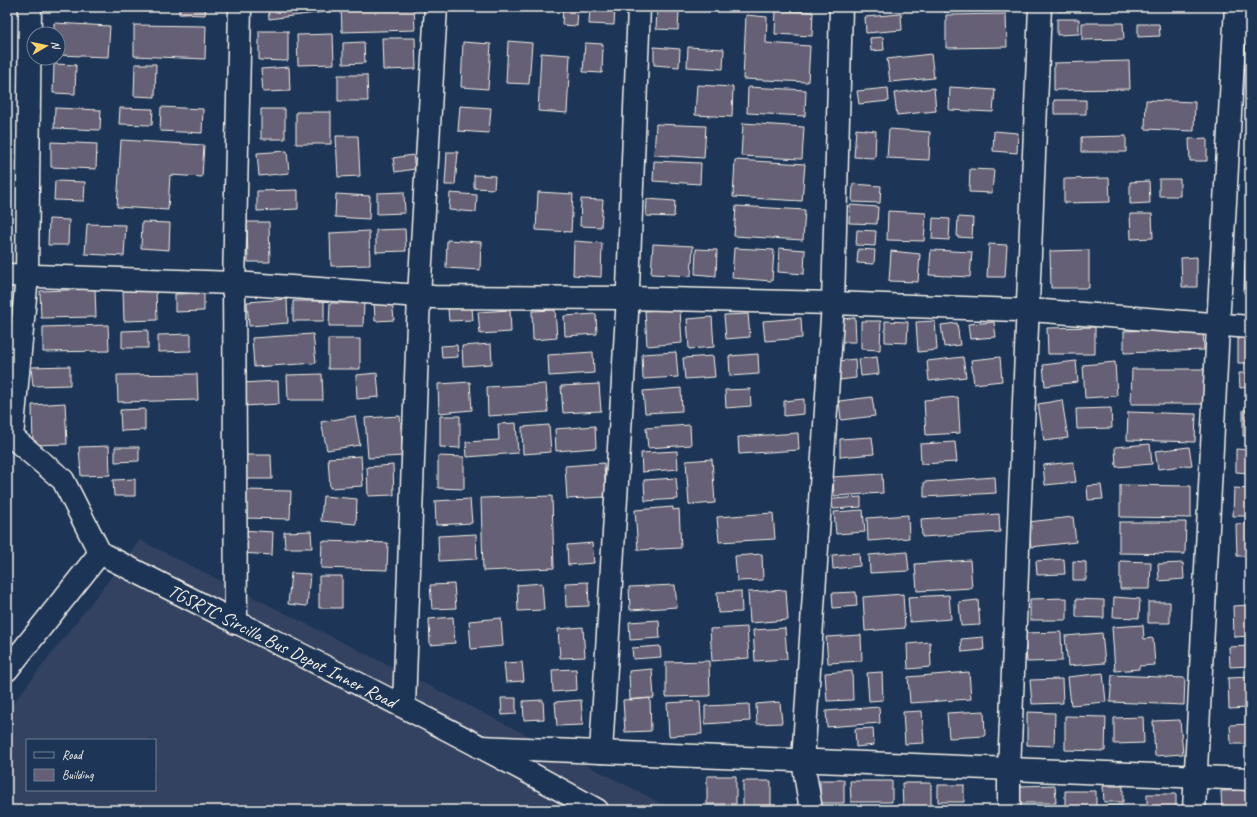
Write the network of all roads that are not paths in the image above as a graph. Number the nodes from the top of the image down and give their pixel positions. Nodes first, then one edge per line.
1 (30, 7) edge
2 (240, 7) edge
3 (436, 7) edge
4 (639, 7) edge
5 (842, 7) edge
6 (1040, 7) edge
7 (1236, 7) edge
8 (17, 275) edge
9 (234, 282) junction
10 (419, 296) junction
11 (628, 298) junction
12 (833, 303) junction
13 (1027, 311) junction
14 (1218, 326) junction
15 (1250, 327) edge
16 (100, 553) junction
17 (236, 622) junction
18 (7, 670) edge
19 (404, 706) junction
20 (480, 747) junction
21 (601, 752) junction
22 (803, 761) junction
23 (1009, 770) junction
24 (1196, 778) junction
25 (1250, 779) edge
26 (597, 810) edge
27 (811, 810) edge
28 (1009, 810) edge
29 (1194, 810) edge

1 - 8 street
2 - 9 street
3 - 10 street
4 - 11 street
5 - 12 street
6 - 13 street
7 - 14 street
8 - 9 street
8 - 16 street
9 - 10 street
9 - 17 street
10 - 11 street
10 - 19 street
11 - 12 street
11 - 21 street
12 - 13 street
12 - 22 street
13 - 14 street
13 - 23 street
14 - 15 street
14 - 24 street
16 - 17 street, TGSRTC Sircilla Bus Depot Inner Road
16 - 18 street
17 - 19 street, TGSRTC Sircilla Bus Depot Inner Road
19 - 20 street, TGSRTC Sircilla Bus Depot Inner Road
20 - 21 street
20 - 26 street, TGSRTC Sircilla Bus Depot Inner Road
21 - 22 street
22 - 23 street
22 - 27 street
23 - 24 street
23 - 28 street
24 - 25 street
24 - 29 street

